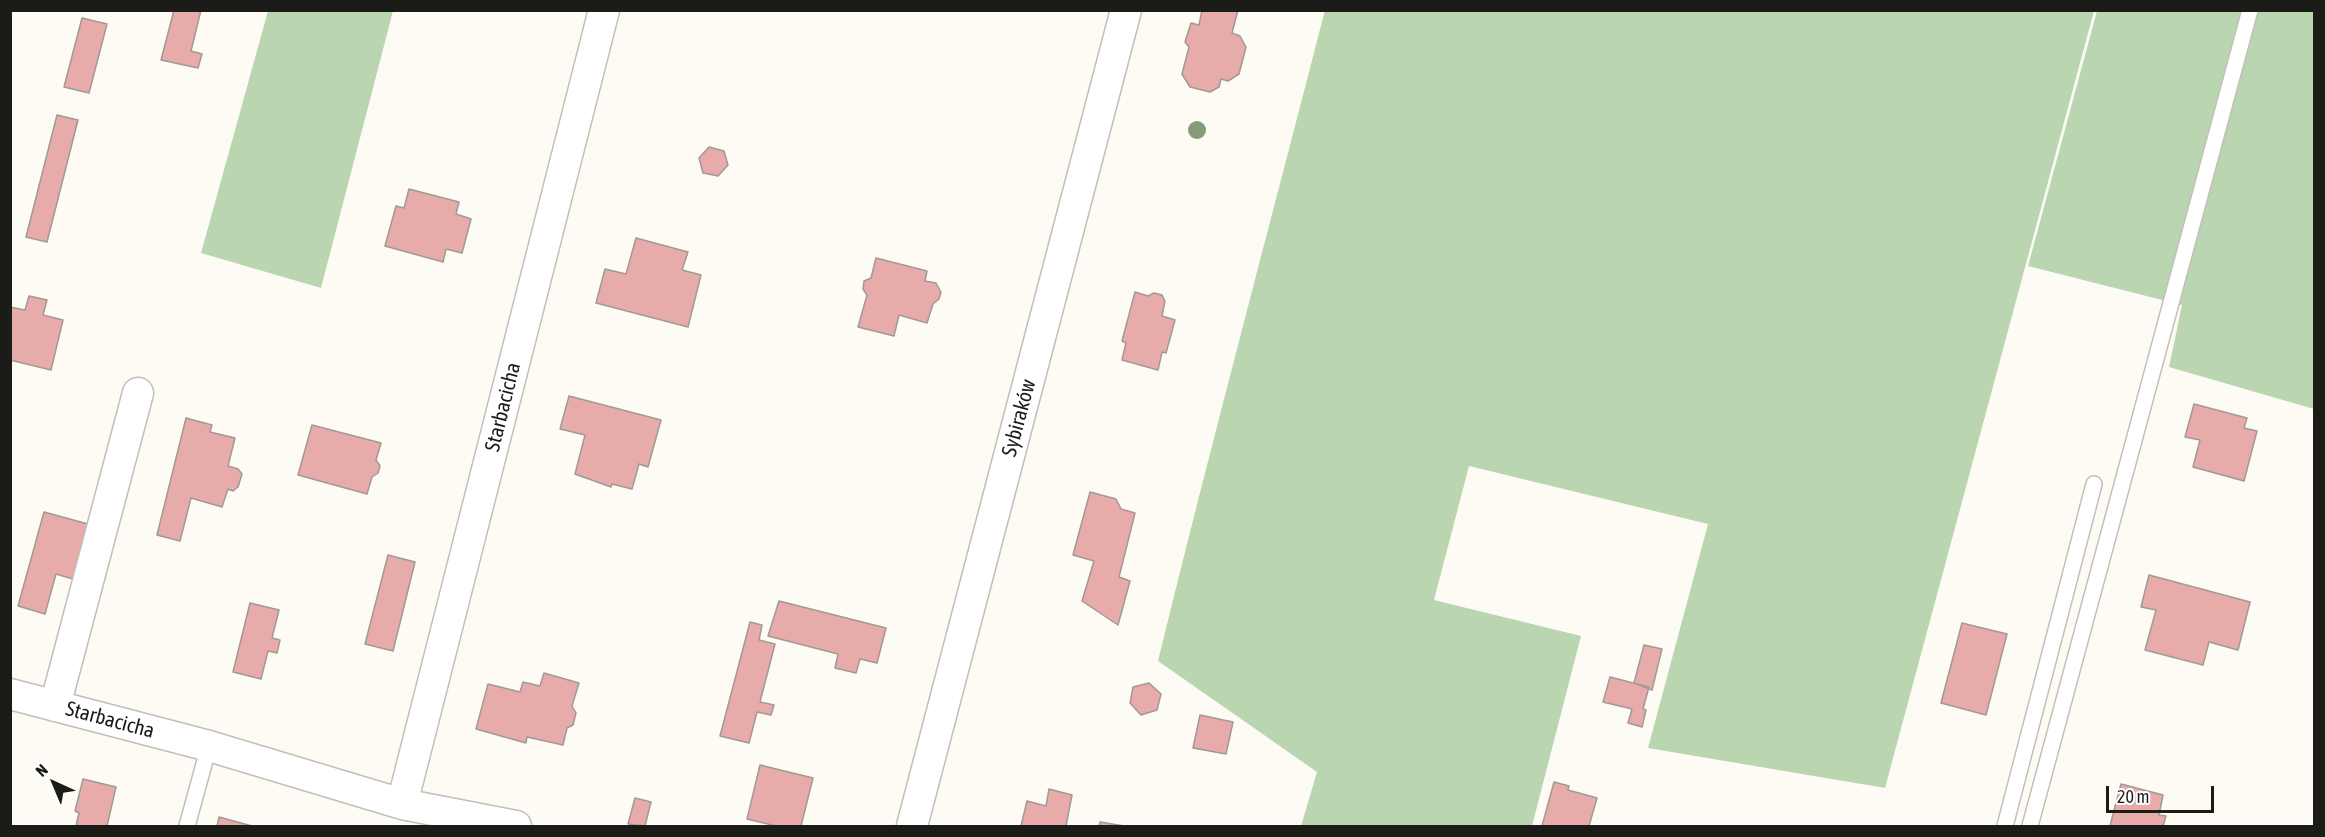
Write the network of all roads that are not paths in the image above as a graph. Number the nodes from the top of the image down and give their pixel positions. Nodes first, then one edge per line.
1 (604, 10) edge
2 (1126, 10) edge
3 (2250, 10) edge
4 (138, 393) dead end
5 (2094, 484) dead end
6 (10, 694) edge
7 (56, 706) junction
8 (209, 746) junction
9 (402, 804) junction
10 (187, 826) edge
11 (516, 826) edge
12 (912, 826) edge
13 (2005, 826) edge
14 (2030, 826) edge

1 - 9 street, Starbacicha
2 - 12 street, Sybiraków
3 - 14 lane
4 - 7 street
5 - 13 lane
6 - 7 street, Starbacicha
7 - 8 street, Starbacicha
8 - 9 street, Starbacicha
8 - 10 lane
9 - 11 street, Starbacicha

